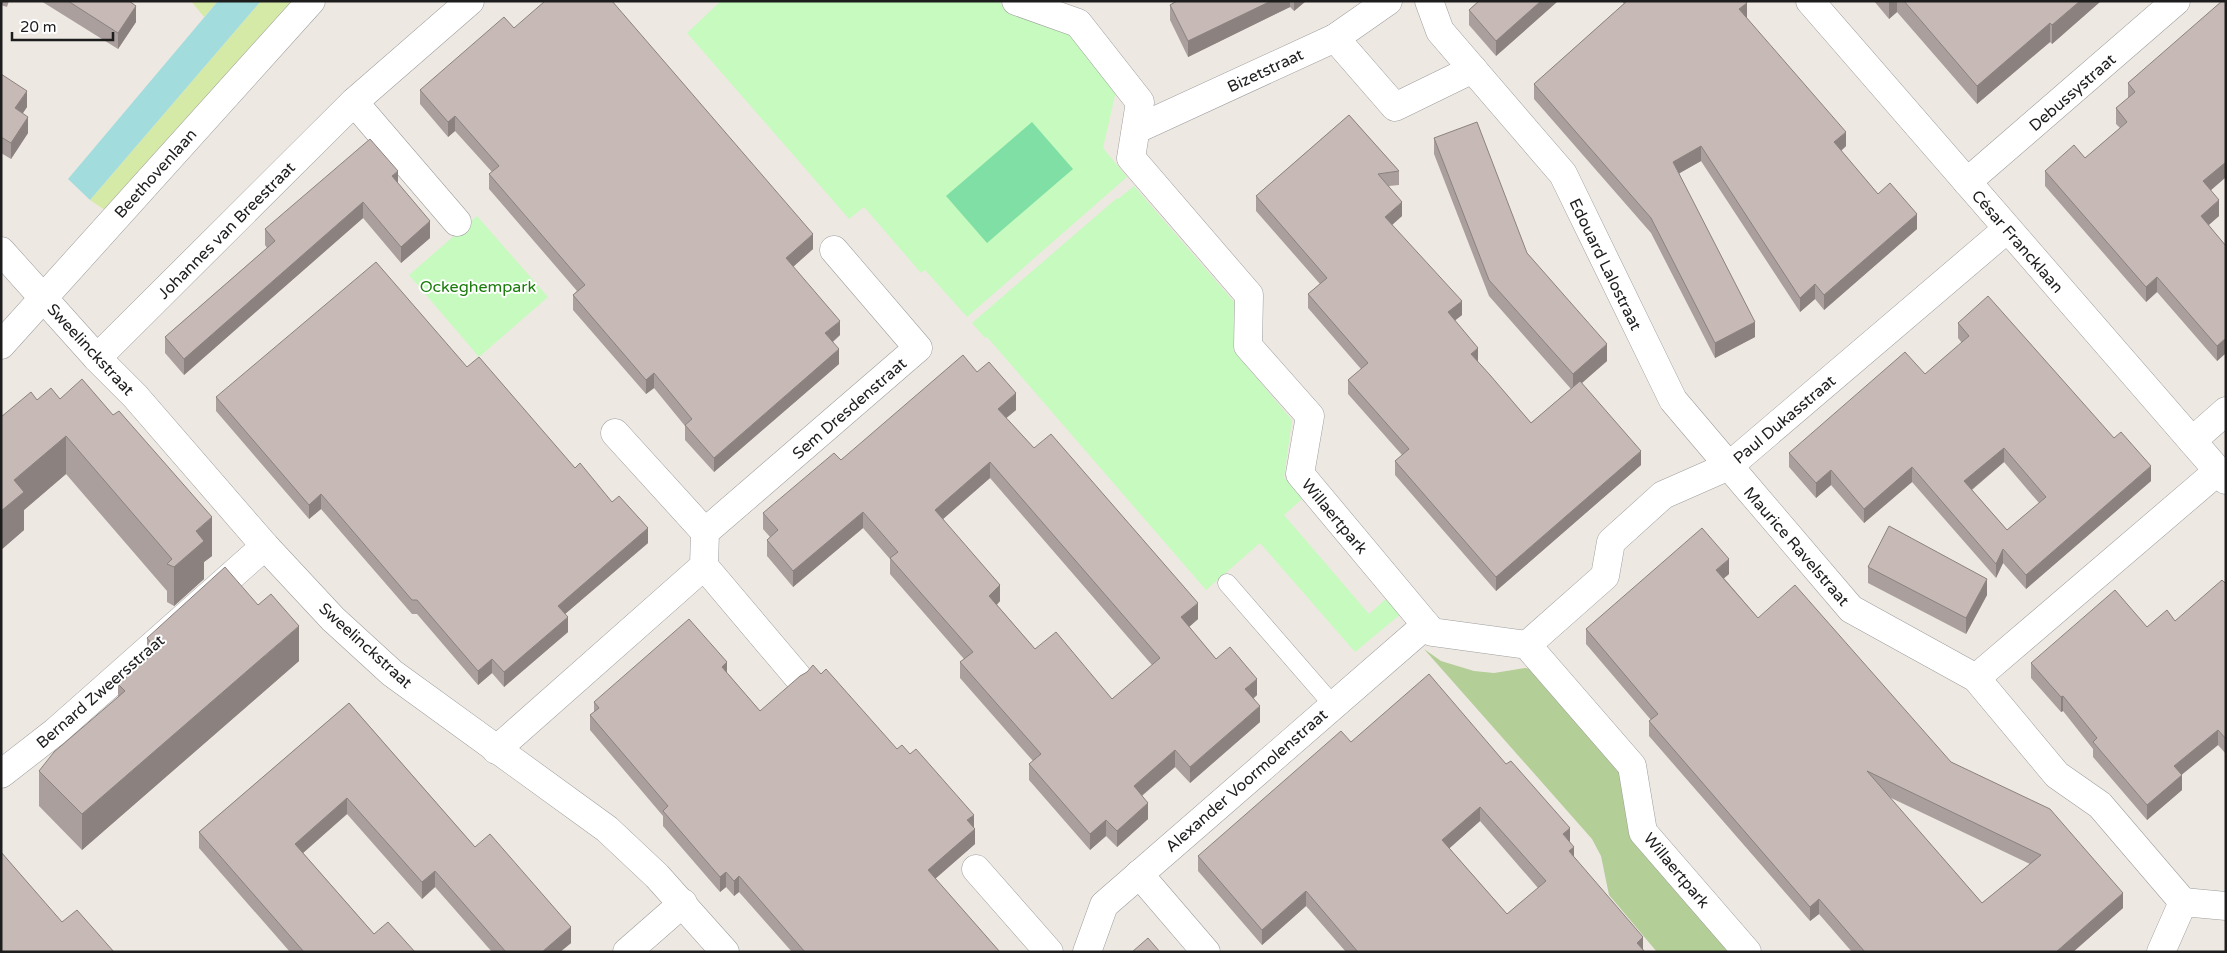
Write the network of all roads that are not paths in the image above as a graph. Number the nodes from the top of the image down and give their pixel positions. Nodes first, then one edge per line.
1 (311, 1) edge
2 (470, 1) edge
3 (1016, 1) edge
4 (1388, 1) edge
5 (1429, 1) edge
6 (1810, 1) edge
7 (2176, 1) edge
8 (1336, 38) junction
9 (1473, 69) junction
10 (354, 102) junction
11 (1137, 129) junction
12 (1967, 182) junction
13 (457, 222) dead end
14 (2007, 229) junction
15 (834, 250) dead end
16 (1, 251) edge
17 (43, 298) junction
18 (1, 345) edge
19 (97, 358) junction
20 (2226, 411) edge
21 (615, 433) dead end
22 (2192, 441) junction
23 (1729, 466) junction
24 (2222, 475) edge
25 (705, 532) junction
26 (265, 546) junction
27 (704, 566) junction
28 (1227, 583) dead end
29 (1426, 625) junction
30 (1527, 645) junction
31 (797, 676) edge
32 (1976, 678) junction
33 (1332, 705) junction
34 (496, 750) junction
35 (1, 774) edge
36 (976, 869) dead end
37 (1139, 874) junction
38 (2183, 902) junction
39 (683, 903) junction
40 (2226, 906) edge
41 (628, 952) edge
42 (725, 952) edge
43 (1049, 952) edge
44 (1087, 952) edge
45 (1206, 952) edge
46 (1746, 952) edge
47 (2161, 952) edge

1 - 17 street, Beethovenlaan
2 - 10 street, Johannes van Breestraat
3 - 11 street, Willaertpark
4 - 8 street, Bizetstraat
5 - 9 street, Edouard Lalostraat
6 - 12 street, César Francklaan
7 - 12 street, Debussystraat
8 - 9 street
8 - 11 street, Bizetstraat
9 - 23 street, Edouard Lalostraat
10 - 13 street
10 - 19 street, Johannes van Breestraat
11 - 29 street, Willaertpark
12 - 14 street, César Francklaan
14 - 22 street, César Francklaan
14 - 23 street, Paul Dukasstraat
15 - 25 street, Sem Dresdenstraat
16 - 17 street, Sweelinckstraat
17 - 18 street, Beethovenlaan
17 - 19 street, Sweelinckstraat
19 - 26 street, Sweelinckstraat
20 - 22 street
21 - 25 street
22 - 24 street, César Francklaan
23 - 30 street, Paul Dukasstraat
23 - 32 street, Maurice Ravelstraat
24 - 32 street
25 - 27 street
26 - 34 street, Sweelinckstraat
26 - 35 street, Bernard Zweersstraat
27 - 31 street
27 - 34 street
28 - 33 lane
29 - 30 street, Willaertpark
29 - 33 street, Alexander Voormolenstraat
30 - 46 street, Willaertpark
32 - 38 street, Maurice Ravelstraat
33 - 37 street, Alexander Voormolenstraat
34 - 39 street, Sweelinckstraat
36 - 43 street
37 - 44 street, Alexander Voormolenstraat
37 - 45 street
38 - 40 street
38 - 47 street
39 - 41 street
39 - 42 street, Sweelinckstraat

